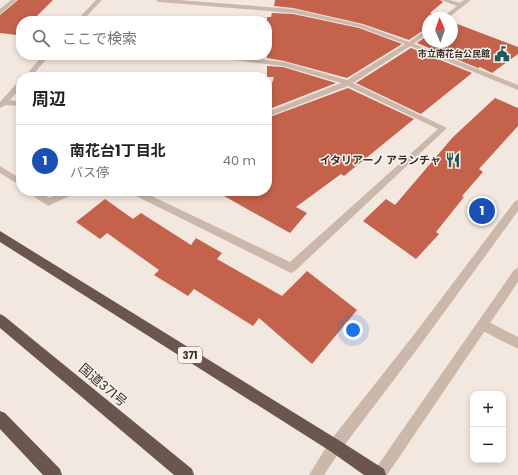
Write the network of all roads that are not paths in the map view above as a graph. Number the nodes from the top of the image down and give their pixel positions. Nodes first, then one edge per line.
1 (14, 0) edge
2 (99, 0) edge
3 (159, 0) edge
4 (444, 0) edge
5 (468, 0) edge
6 (461, 5) junction
7 (0, 12) edge
8 (452, 12) edge
9 (84, 16) edge
10 (422, 35) edge
11 (410, 44) junction
12 (42, 60) edge
13 (250, 60) edge
14 (32, 72) edge
15 (348, 83) junction
16 (518, 88) edge
17 (16, 89) edge
18 (2, 104) edge
19 (16, 104) edge
20 (272, 113) edge
21 (0, 169) edge
22 (16, 180) edge
23 (39, 196) edge
24 (62, 196) edge
25 (143, 196) edge
26 (518, 204) edge
27 (0, 236) edge
28 (518, 273) edge
29 (0, 320) edge
30 (482, 325) junction
31 (518, 343) edge
32 (0, 418) edge
33 (335, 446) junction
34 (54, 475) edge
35 (186, 475) edge
36 (316, 475) edge
37 (378, 475) edge

1 - 7 street
2 - 9 street
3 - 11 street
4 - 6 street
5 - 6 street
6 - 8 street
10 - 11 street
11 - 15 street
11 - 16 street
12 - 14 street
13 - 15 street
15 - 20 street
15 - 25 street
17 - 18 street
18 - 19 street
21 - 22 street
23 - 24 street
26 - 33 street
27 - 33 highway, 371
28 - 30 street
29 - 35 highway, 国道371号
30 - 31 street
30 - 37 street
32 - 34 highway
33 - 36 street
33 - 37 highway, 371

